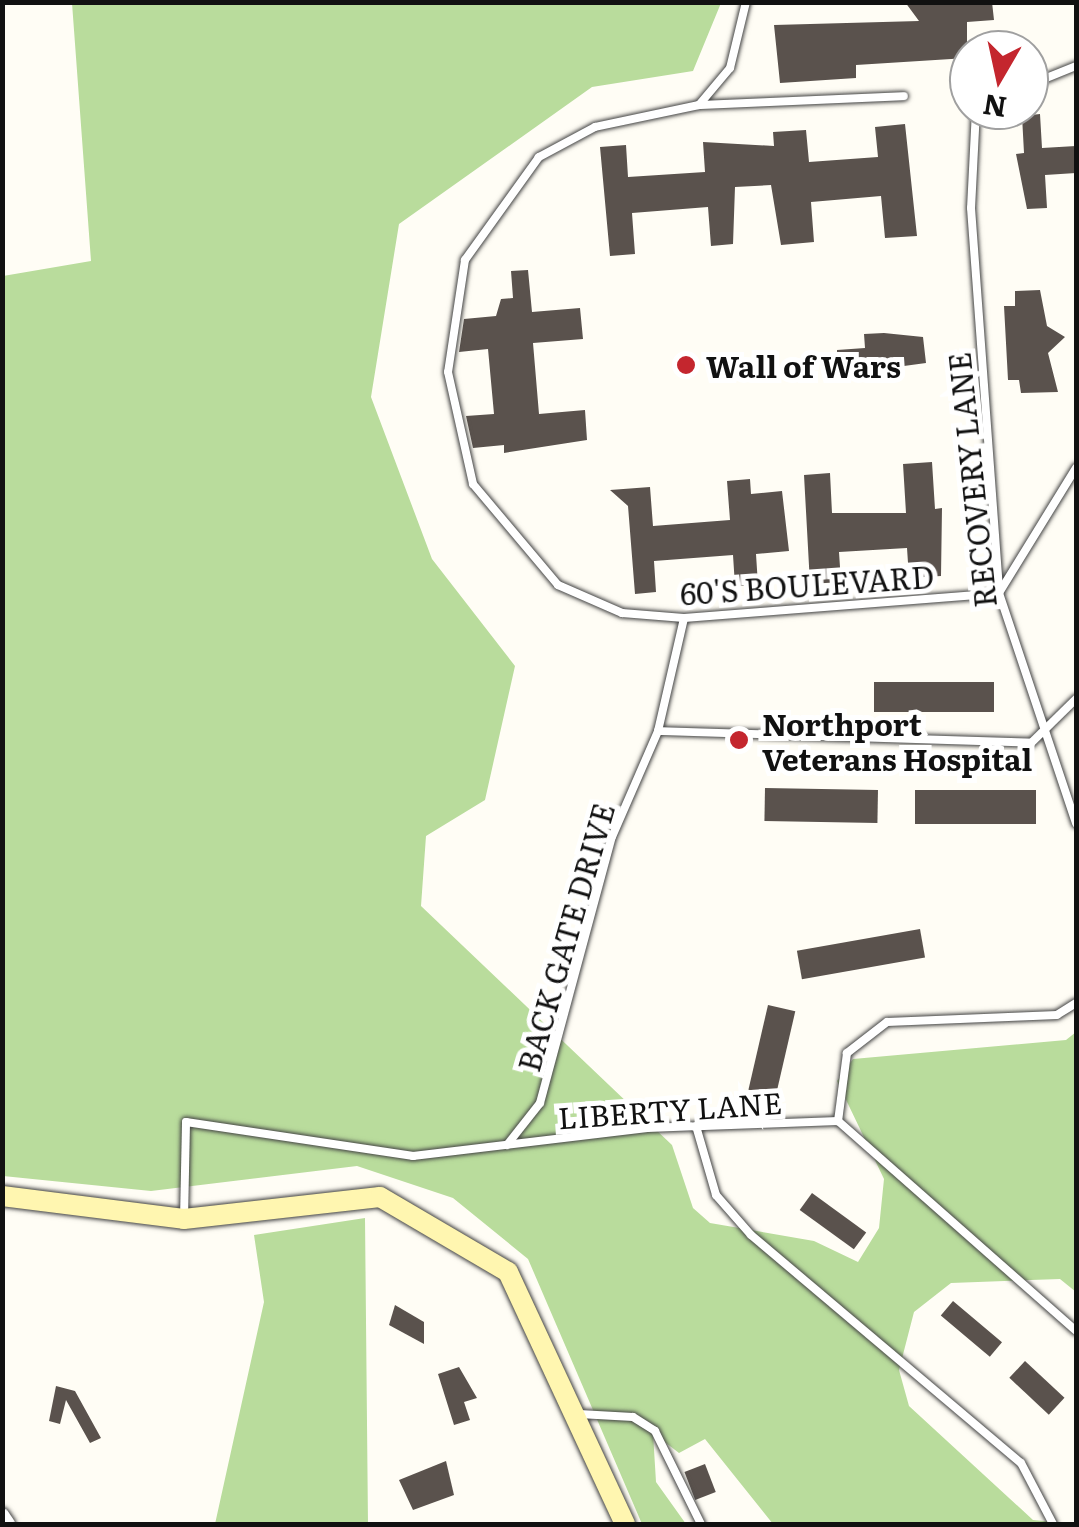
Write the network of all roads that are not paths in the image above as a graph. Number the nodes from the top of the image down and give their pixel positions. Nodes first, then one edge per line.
1 (746, 2) edge
2 (1076, 66) edge
3 (1049, 77) edge
4 (904, 96) dead end
5 (699, 105) junction
6 (975, 130) edge
7 (1076, 468) edge
8 (1000, 592) junction
9 (684, 618) junction
10 (1076, 699) edge
11 (658, 732) junction
12 (1043, 734) junction
13 (1076, 823) edge
14 (1076, 1004) edge
15 (838, 1121) junction
16 (696, 1126) junction
17 (507, 1145) junction
18 (2, 1196) edge
19 (184, 1219) junction
20 (1076, 1331) edge
21 (579, 1414) junction
22 (2, 1515) edge
23 (8, 1524) edge
24 (625, 1524) edge
25 (701, 1524) edge
26 (1053, 1524) edge

1 - 5 lane
2 - 3 lane
4 - 5 lane, 60'S BOULEVARD
5 - 9 lane, 60'S BOULEVARD
6 - 8 lane, RECOVERY LANE
7 - 8 lane
8 - 9 lane, 60'S BOULEVARD
8 - 12 lane, RECOVERY LANE
9 - 11 lane, BACK GATE DRIVE
10 - 12 lane
11 - 12 lane
11 - 17 lane, BACK GATE DRIVE
12 - 13 lane, RECOVERY LANE
14 - 15 lane
15 - 16 lane, LIBERTY LANE
15 - 20 lane
16 - 17 lane, LIBERTY LANE
16 - 26 lane
17 - 19 lane
18 - 19 street
19 - 21 street
21 - 24 street
21 - 25 lane
22 - 23 street

